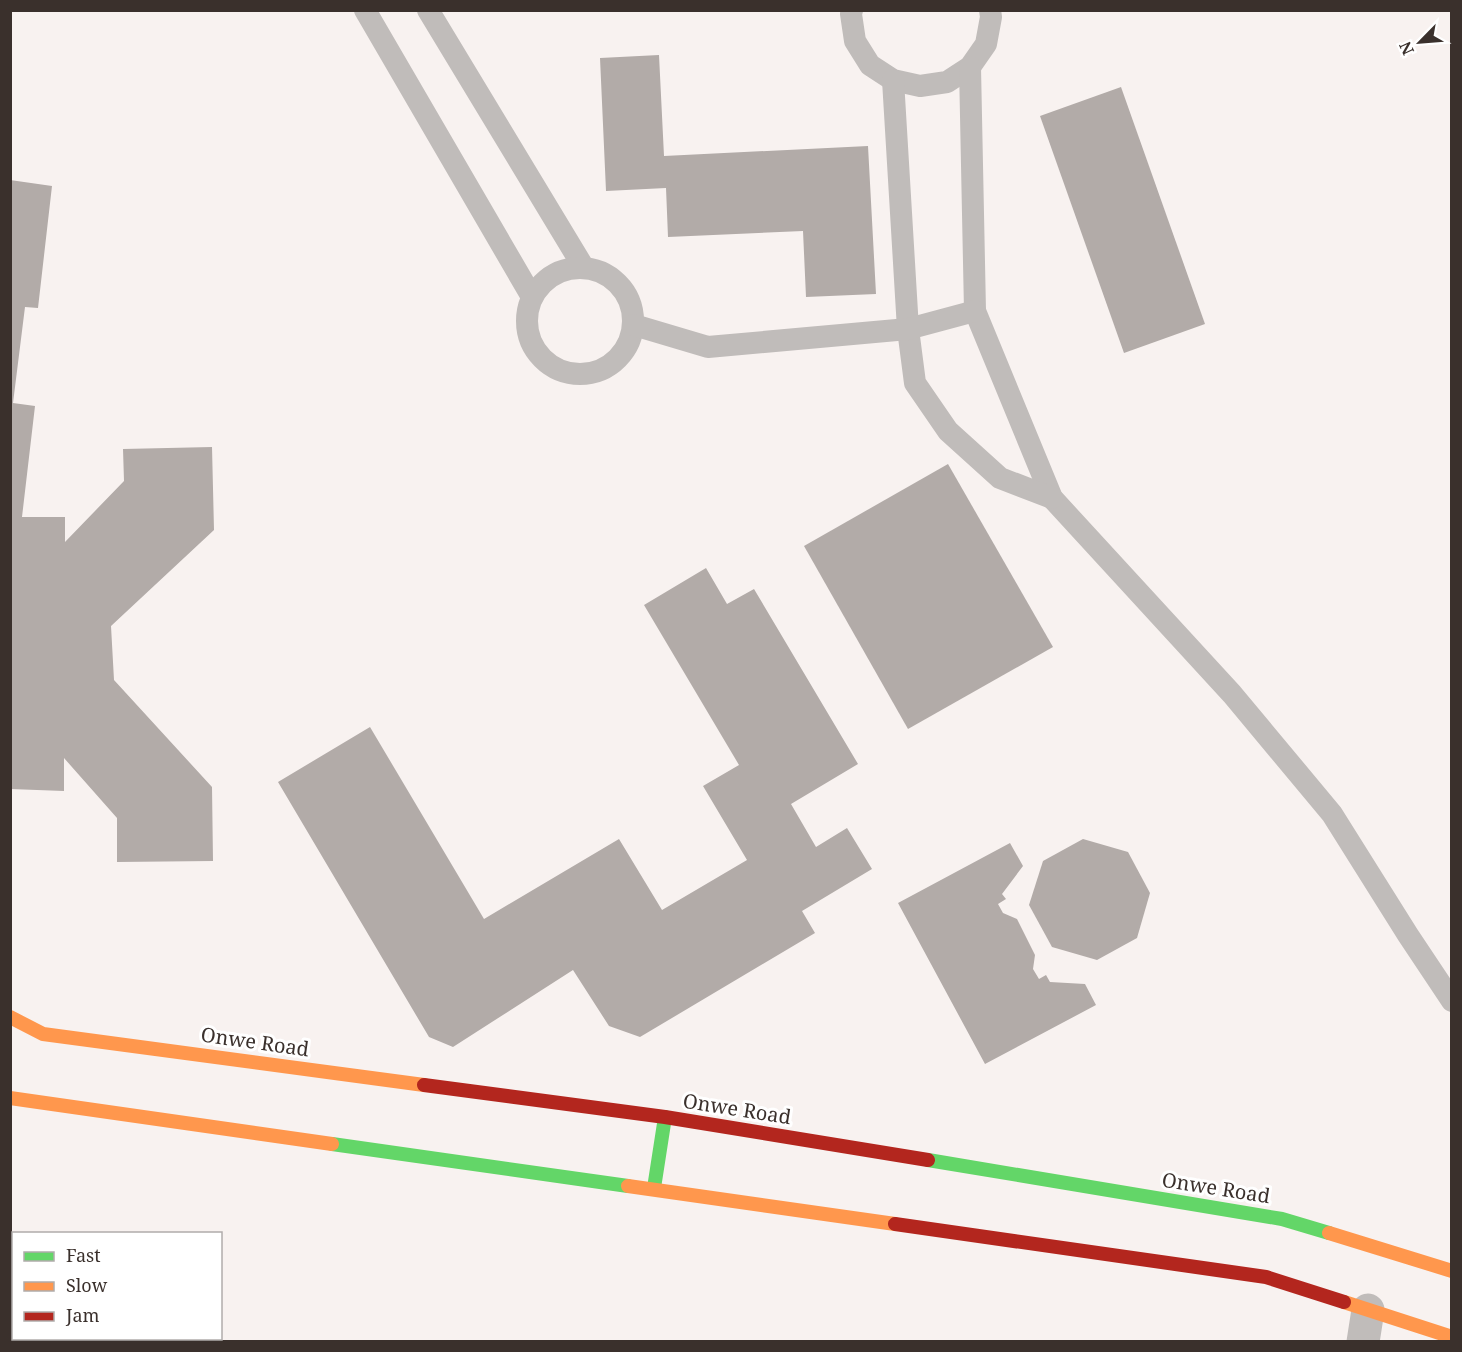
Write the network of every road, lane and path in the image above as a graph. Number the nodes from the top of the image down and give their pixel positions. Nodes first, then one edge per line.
1 (365, 10) edge
2 (428, 10) edge
3 (990, 10) edge
4 (848, 12) edge
5 (970, 67) junction
6 (894, 80) junction
7 (584, 268) junction
8 (532, 297) junction
9 (975, 311) junction
10 (634, 325) junction
11 (908, 328) junction
12 (1052, 498) junction
13 (1452, 1001) edge
14 (10, 1017) edge
15 (10, 1098) edge
16 (665, 1117) junction
17 (654, 1188) junction
18 (1452, 1271) edge
19 (1368, 1310) junction
20 (1452, 1337) edge
21 (1363, 1341) edge

1 - 8 lane
2 - 7 lane
3 - 5 lane
4 - 6 lane
5 - 6 lane
5 - 9 lane
6 - 11 lane
7 - 8 lane
7 - 10 lane
8 - 10 lane
9 - 11 lane
9 - 12 lane
10 - 11 lane
11 - 12 lane
12 - 13 lane
14 - 16 main road, Onwe Road
15 - 17 main road
16 - 17 main road
16 - 18 main road, Onwe Road
17 - 19 main road
19 - 20 main road
19 - 21 street

